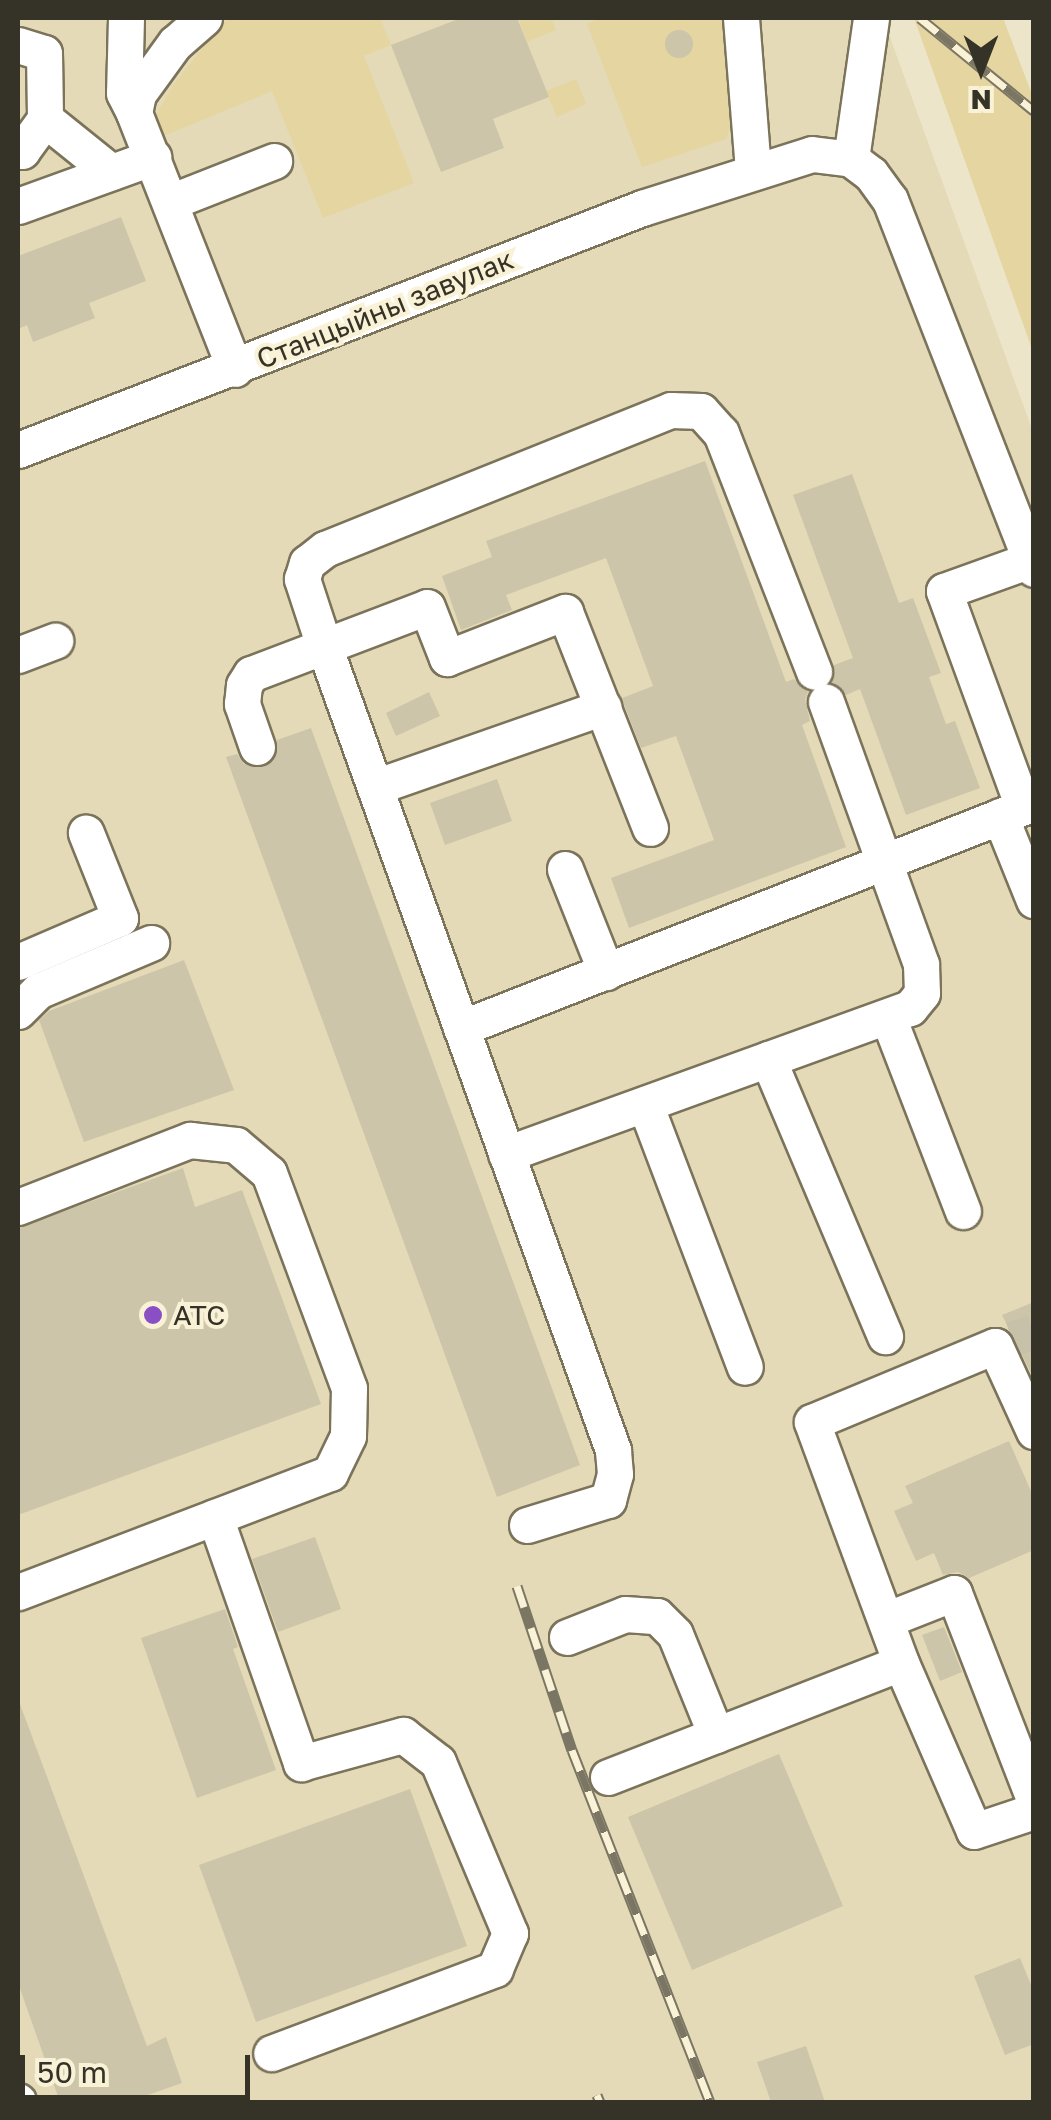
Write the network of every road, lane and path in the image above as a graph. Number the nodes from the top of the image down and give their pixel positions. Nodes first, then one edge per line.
1 (126, 18) edge
2 (204, 18) edge
3 (741, 18) edge
4 (871, 18) edge
5 (18, 44) edge
6 (134, 113) junction
7 (44, 119) junction
8 (18, 151) edge
9 (152, 157) junction
10 (851, 158) junction
11 (274, 161) dead end
12 (753, 170) junction
13 (112, 172) junction
14 (170, 202) junction
15 (18, 206) edge
16 (236, 369) junction
17 (18, 450) edge
18 (1032, 564) edge
19 (56, 641) dead end
20 (324, 646) junction
21 (18, 655) edge
22 (602, 707) junction
23 (257, 746) dead end
24 (375, 788) junction
25 (1019, 808) edge
26 (650, 828) dead end
27 (86, 833) dead end
28 (886, 860) junction
29 (565, 869) dead end
30 (1034, 900) edge
31 (151, 944) dead end
32 (18, 962) edge
33 (606, 972) junction
34 (18, 1011) edge
35 (888, 1016) junction
36 (460, 1028) junction
37 (768, 1060) junction
38 (645, 1104) junction
39 (506, 1154) junction
40 (18, 1207) edge
41 (963, 1211) dead end
42 (885, 1336) dead end
43 (745, 1367) dead end
44 (1034, 1431) edge
45 (214, 1516) junction
46 (527, 1525) dead end
47 (18, 1592) edge
48 (888, 1619) junction
49 (566, 1637) dead end
50 (901, 1663) junction
51 (716, 1736) junction
52 (608, 1777) dead end
53 (1034, 1799) edge
54 (1034, 1811) edge
55 (271, 2053) dead end

1 - 6 street
2 - 6 street
3 - 12 street
4 - 10 street
5 - 7 street
6 - 9 street
7 - 8 street
7 - 13 street
9 - 13 street
9 - 14 street
10 - 12 street, Станцыйны завулак
10 - 18 street
11 - 14 street
12 - 16 street, Станцыйны завулак
13 - 15 street
14 - 16 street
16 - 17 street, Станцыйны завулак
18 - 25 street
19 - 21 street
20 - 22 street
20 - 23 street
20 - 24 street
20 - 28 street
22 - 24 street
22 - 26 street
24 - 36 street
25 - 28 street
25 - 30 street
27 - 32 street
28 - 33 street
28 - 35 street
29 - 33 street
31 - 34 street
33 - 36 street
35 - 37 street
35 - 41 street
36 - 39 street
37 - 38 street
37 - 42 street
38 - 39 street
38 - 43 street
39 - 46 street
40 - 45 street
44 - 48 street
45 - 47 street
45 - 55 street
48 - 50 street
48 - 53 street
49 - 51 street
50 - 51 street
50 - 54 street
51 - 52 street

